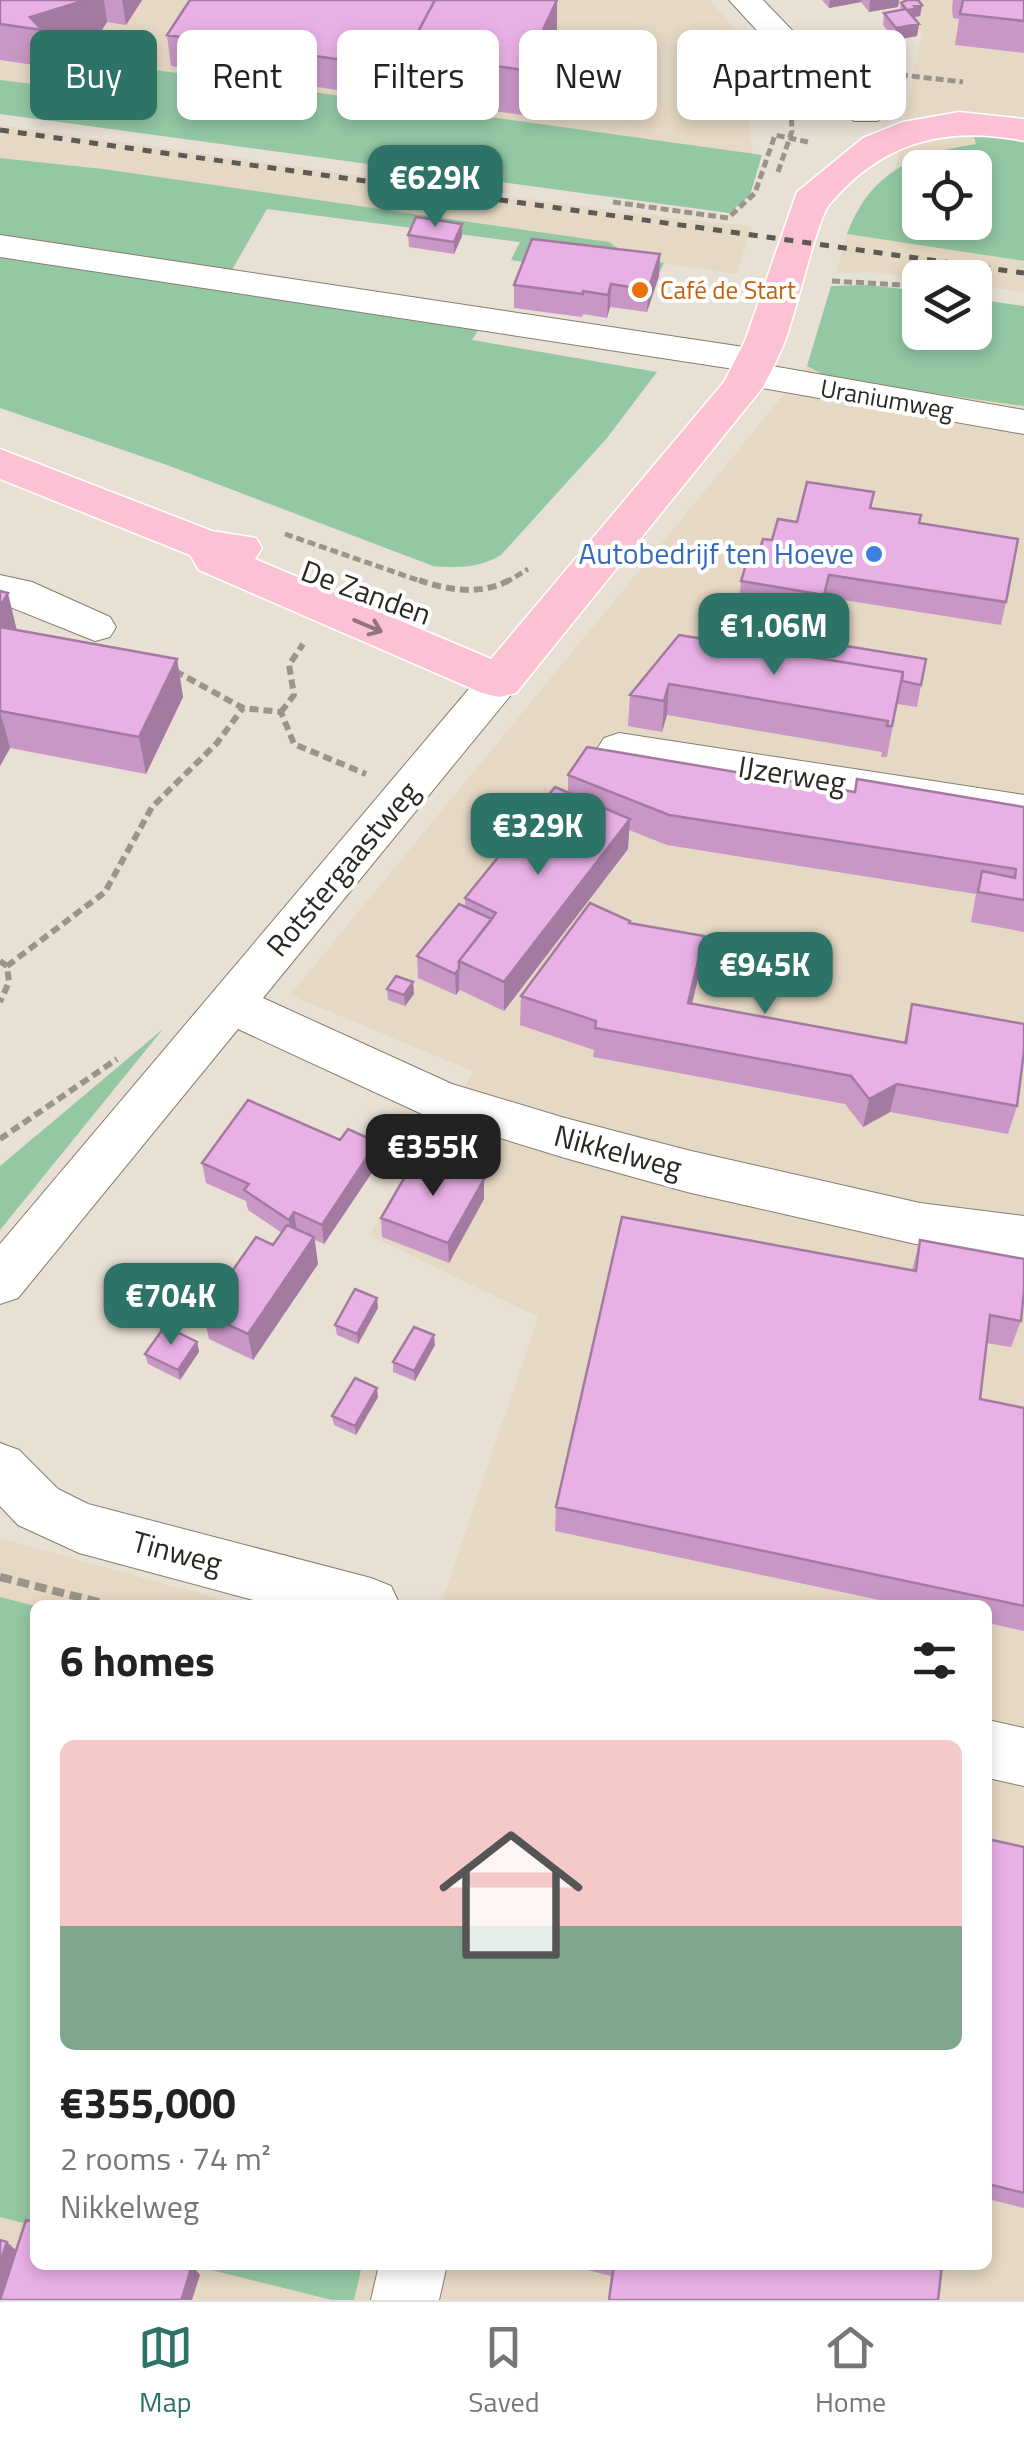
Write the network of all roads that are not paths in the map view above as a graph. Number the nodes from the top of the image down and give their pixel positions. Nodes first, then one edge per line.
1 (745, 0) edge
2 (773, 30) edge
3 (906, 104) edge
4 (1024, 104) edge
5 (856, 120) edge
6 (875, 120) edge
7 (1024, 130) edge
8 (898, 136) junction
9 (811, 200) junction
10 (0, 246) edge
11 (753, 368) junction
12 (1024, 422) edge
13 (0, 462) edge
14 (0, 589) edge
15 (95, 627) road end
16 (512, 666) junction
17 (619, 749) edge
18 (1024, 811) edge
19 (231, 1004) junction
20 (1024, 1238) edge
21 (0, 1282) edge
22 (0, 1468) edge
23 (353, 1600) edge
24 (992, 1750) edge
25 (1024, 1757) edge
26 (413, 2270) edge
27 (405, 2300) edge

1 - 2 street
3 - 4 main road
5 - 9 main road, Rotstergaastweg
6 - 8 main road
7 - 8 main road
8 - 9 main road
9 - 11 main road, Rotstergaastweg
10 - 11 street
11 - 12 street, Uraniumweg
11 - 16 main road, Rotstergaastweg
13 - 16 main road, De Zanden
14 - 15 street
16 - 19 street, Rotstergaastweg
17 - 18 street, IJzerweg
19 - 20 street, Nikkelweg
19 - 21 street, Rotstergaastweg
22 - 23 street, Tinweg
24 - 25 street
26 - 27 street

